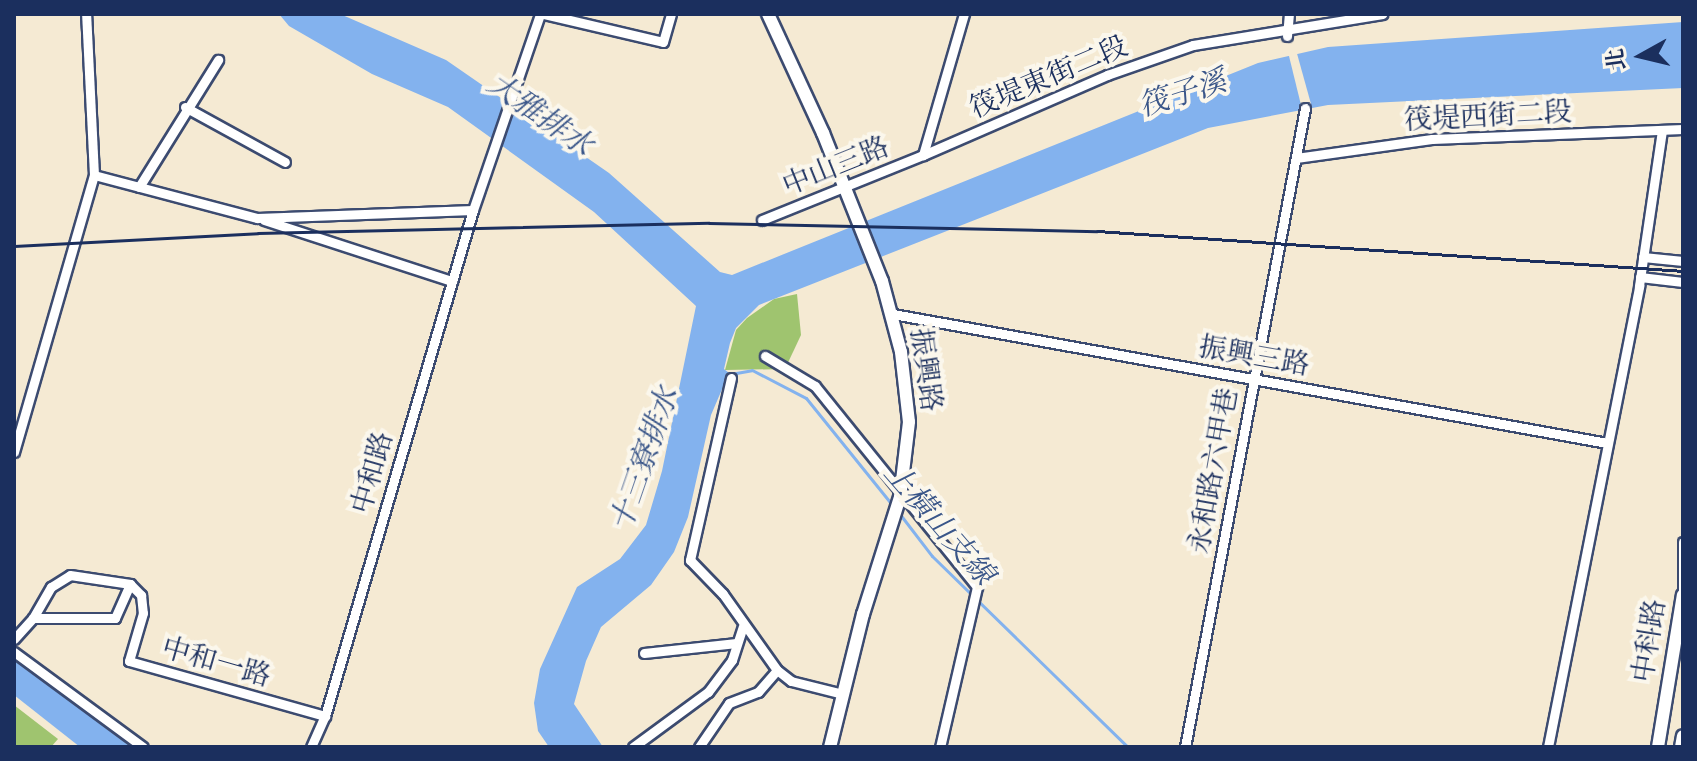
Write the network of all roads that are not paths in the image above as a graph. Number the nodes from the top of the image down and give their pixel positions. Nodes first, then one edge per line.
1 (86, 14) edge
2 (542, 14) edge
3 (671, 14) edge
4 (768, 14) edge
5 (964, 14) edge
6 (1289, 14) edge
7 (1382, 14) edge
8 (1287, 31) junction
9 (218, 60) dead end
10 (185, 107) junction
11 (1305, 108) dead end
12 (1683, 129) edge
13 (1662, 131) junction
14 (923, 155) junction
15 (1296, 158) junction
16 (285, 162) dead end
17 (94, 175) junction
18 (139, 187) junction
19 (845, 188) junction
20 (473, 210) junction
21 (257, 218) junction
22 (762, 220) dead end
23 (1643, 257) junction
24 (1683, 261) edge
25 (1640, 277) junction
26 (452, 281) junction
27 (1683, 282) edge
28 (893, 314) junction
29 (765, 356) dead end
30 (731, 378) dead end
31 (1253, 379) junction
32 (1607, 443) junction
33 (14, 452) edge
34 (900, 497) junction
35 (1683, 542) edge
36 (130, 584) junction
37 (1683, 595) edge
38 (33, 618) junction
39 (743, 627) junction
40 (14, 639) edge
41 (736, 643) junction
42 (14, 652) edge
43 (644, 653) dead end
44 (777, 670) junction
45 (843, 694) junction
46 (325, 716) junction
47 (1683, 736) edge
48 (143, 747) edge
49 (311, 747) edge
50 (633, 747) edge
51 (699, 747) edge
52 (830, 747) edge
53 (940, 747) edge
54 (1185, 747) edge
55 (1548, 747) edge
56 (1658, 747) edge
57 (1681, 747) edge

1 - 17 street
2 - 3 street
2 - 20 street, 中和路
4 - 19 street, 振興路
5 - 14 street, 中山三路
6 - 8 street
7 - 8 street, 筏堤東街二段
8 - 14 street, 筏堤東街二段
9 - 10 street
10 - 16 street
10 - 18 street
11 - 15 street, 永和路六甲巷
12 - 13 street, 筏堤西街二段
13 - 15 street, 筏堤西街二段
13 - 23 street
14 - 19 street, 中山三路
15 - 31 street, 永和路六甲巷
17 - 18 street
17 - 33 street
18 - 21 street
19 - 22 street, 中山三路
19 - 28 street, 振興路
20 - 21 street
20 - 26 street, 中和路
21 - 26 street
23 - 24 street
23 - 25 street
25 - 27 street
25 - 32 street
26 - 46 street, 中和路
28 - 31 street, 振興三路
28 - 34 street, 振興路
29 - 34 street
30 - 39 street
31 - 32 street, 振興三路
31 - 54 street, 永和路六甲巷
32 - 55 street
34 - 45 street, 振興路
34 - 53 street
35 - 37 street, 中科路
36 - 38 street
36 - 38 street
36 - 46 street, 中和一路
37 - 56 street, 中科路
38 - 40 street
39 - 41 street
39 - 44 street
41 - 43 street
41 - 50 street
42 - 48 street
44 - 45 street
44 - 51 street
45 - 52 street, 振興路
46 - 49 street, 中和路
47 - 57 street

